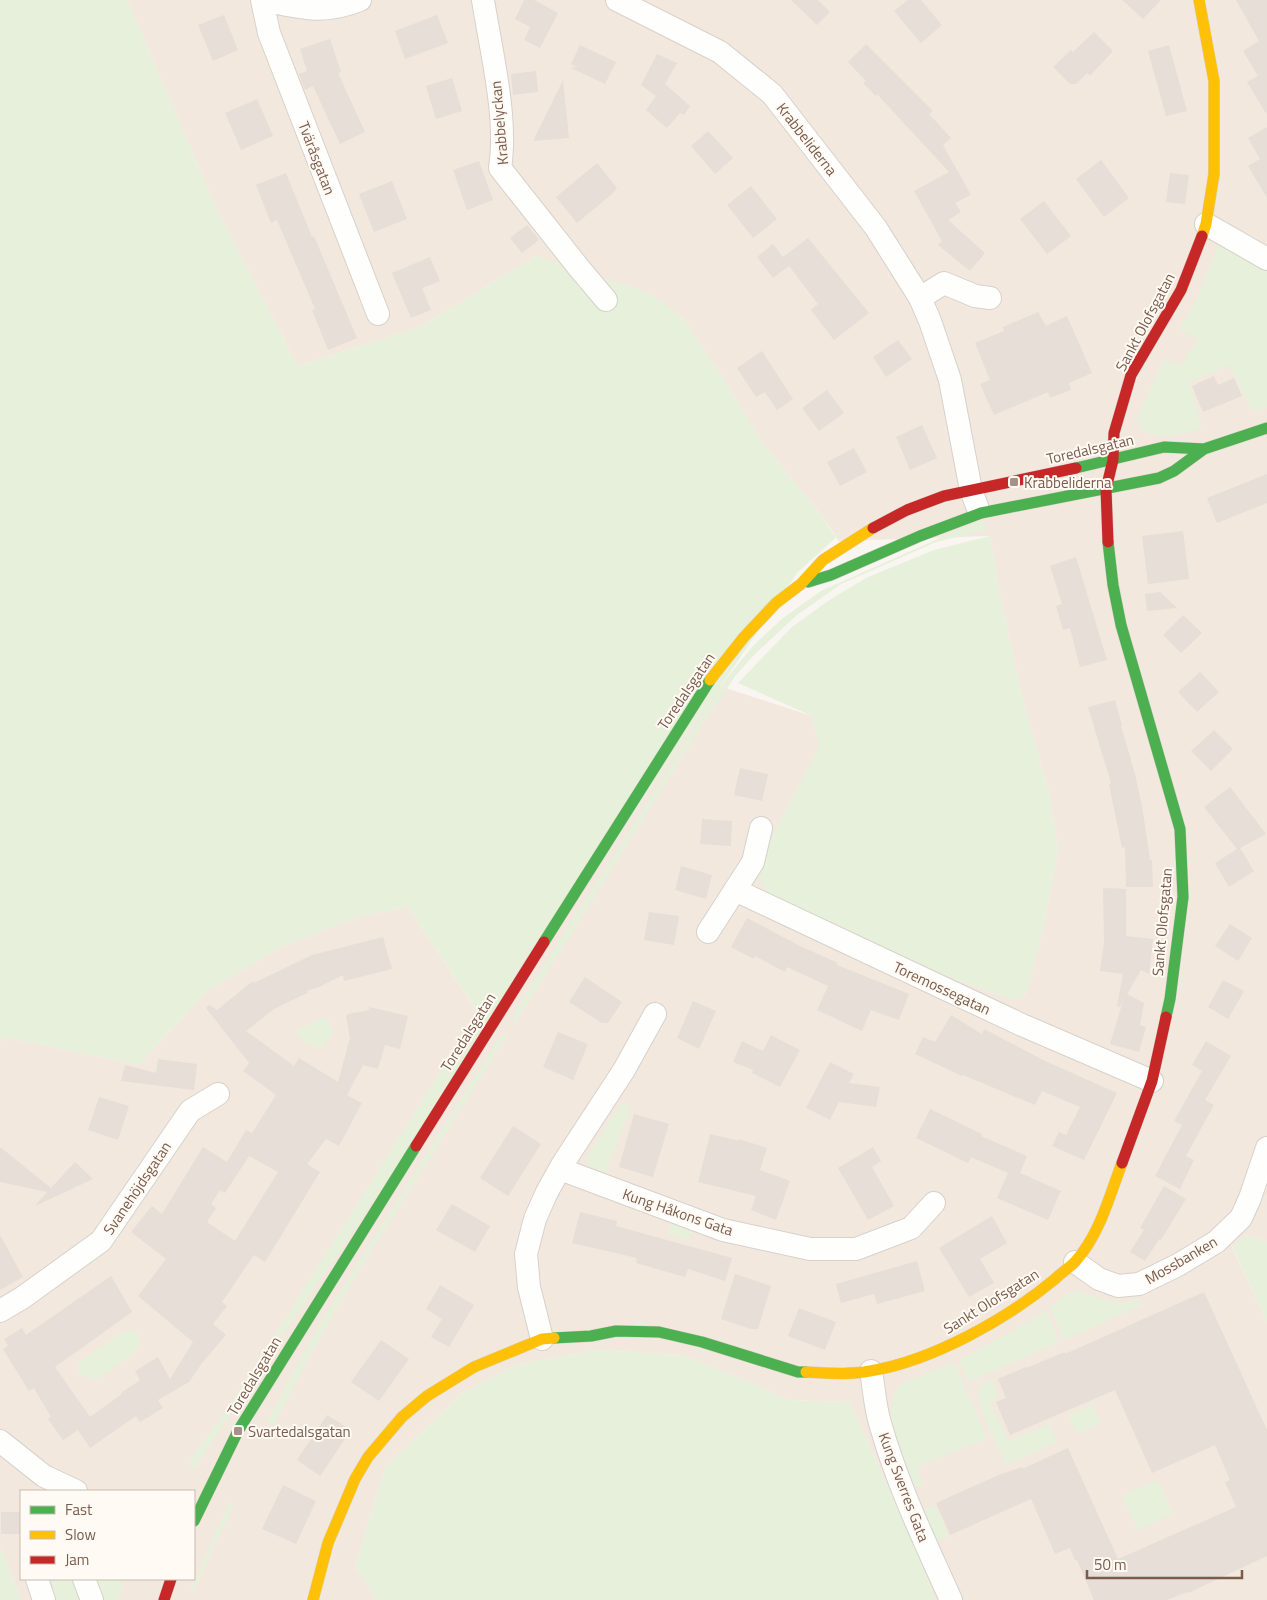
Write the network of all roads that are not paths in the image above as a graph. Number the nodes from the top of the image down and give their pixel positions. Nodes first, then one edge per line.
1 (262, 0) edge
2 (360, 0) edge
3 (482, 0) edge
4 (617, 0) edge
5 (1199, 0) edge
6 (1206, 224) junction
7 (1267, 259) edge
8 (920, 298) junction
9 (990, 298) dead end
10 (606, 300) dead end
11 (378, 314) dead end
12 (1267, 428) edge
13 (1204, 449) junction
14 (1113, 460) junction
15 (1106, 489) junction
16 (972, 490) junction
17 (981, 513) junction
18 (801, 584) junction
19 (761, 828) dead end
20 (735, 890) junction
21 (708, 932) dead end
22 (655, 1014) dead end
23 (1152, 1081) junction
24 (218, 1094) dead end
25 (1267, 1148) edge
26 (560, 1169) junction
27 (934, 1203) dead end
28 (1074, 1262) junction
29 (0, 1311) edge
30 (542, 1340) junction
31 (871, 1371) junction
32 (0, 1441) edge
33 (40, 1484) edge
34 (71, 1490) edge
35 (195, 1519) edge
36 (37, 1580) edge
37 (84, 1580) edge
38 (171, 1580) edge
39 (44, 1600) edge
40 (92, 1600) edge
41 (164, 1600) edge
42 (313, 1600) edge
43 (952, 1600) edge

1 - 2 street
1 - 11 street, Tväråsgatan
3 - 10 street, Krabbelyckan
4 - 8 street, Krabbeliderna
5 - 6 street, Sankt Olofsgatan
6 - 7 street
6 - 14 street, Sankt Olofsgatan
8 - 9 street
8 - 16 street, Krabbeliderna
12 - 13 street, Toredalsgatan
13 - 14 street, Toredalsgatan
13 - 15 street, Toredalsgatan
14 - 15 street, Sankt Olofsgatan
14 - 16 street, Toredalsgatan
15 - 17 street, Toredalsgatan
15 - 23 street, Sankt Olofsgatan
16 - 17 street, Krabbeliderna
16 - 18 street, Toredalsgatan
17 - 18 street, Toredalsgatan
18 - 35 street, Toredalsgatan
19 - 20 street
20 - 21 street
20 - 23 street, Toremossegatan
22 - 26 street
23 - 28 street, Sankt Olofsgatan
24 - 29 street, Svanehöjdsgatan
25 - 28 street, Mossbanken
26 - 27 street, Kung Håkons Gata
26 - 30 street
28 - 31 street, Sankt Olofsgatan
30 - 31 street, Sankt Olofsgatan
30 - 42 street, Sankt Olofsgatan
31 - 43 street, Kung Sverres Gata
32 - 33 street
33 - 34 street
36 - 39 street
37 - 40 street
38 - 41 street

